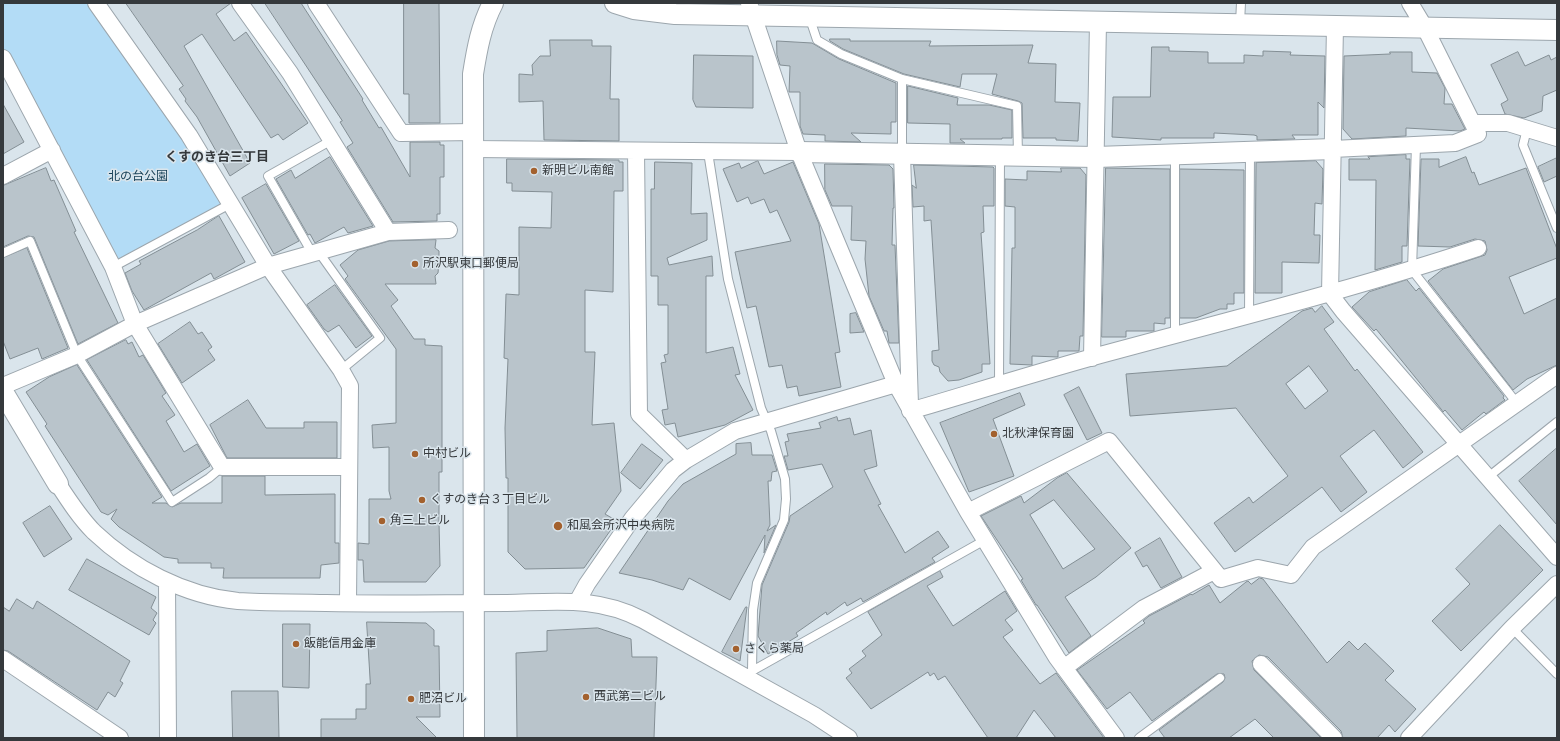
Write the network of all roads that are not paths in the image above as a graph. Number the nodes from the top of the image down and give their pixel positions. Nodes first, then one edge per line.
1 (96, 3) edge
2 (240, 3) edge
3 (316, 3) edge
4 (493, 3) edge
5 (615, 3) edge
6 (1241, 3) edge
7 (1410, 3) edge
8 (751, 9) edge
9 (809, 16) junction
10 (1098, 22) junction
11 (1240, 24) junction
12 (1335, 26) junction
13 (1425, 28) junction
14 (1557, 30) edge
15 (3, 58) edge
16 (902, 79) junction
17 (1473, 123) junction
18 (1527, 129) junction
19 (1557, 138) edge
20 (332, 140) junction
21 (474, 141) junction
22 (1416, 145) junction
23 (1333, 149) junction
24 (52, 150) junction
25 (636, 151) junction
26 (708, 152) junction
27 (799, 152) junction
28 (1250, 152) junction
29 (902, 154) junction
30 (1175, 154) junction
31 (1009, 155) junction
32 (1096, 157) junction
33 (3, 176) edge
34 (230, 204) junction
35 (1557, 228) edge
36 (449, 230) dead end
37 (388, 232) junction
38 (1478, 248) dead end
39 (315, 252) junction
40 (3, 253) edge
41 (268, 266) junction
42 (113, 267) junction
43 (1412, 270) junction
44 (1330, 294) junction
45 (1249, 316) junction
46 (135, 324) junction
47 (1175, 335) junction
48 (77, 355) junction
49 (1092, 358) junction
50 (341, 370) junction
51 (1557, 375) edge
52 (896, 384) junction
53 (999, 384) junction
54 (3, 386) edge
55 (3, 392) edge
56 (1516, 402) junction
57 (910, 411) junction
58 (766, 421) junction
59 (1557, 422) edge
60 (1458, 445) junction
61 (686, 460) junction
62 (222, 467) junction
63 (348, 467) junction
64 (1487, 478) junction
65 (58, 484) joint
66 (968, 512) junction
67 (985, 540) junction
68 (1557, 557) edge
69 (1214, 571) junction
70 (167, 582) junction
71 (1557, 584) edge
72 (577, 602) junction
73 (348, 603) junction
74 (473, 603) junction
75 (1512, 628) junction
76 (3, 659) edge
77 (1261, 664) dead end
78 (1064, 668) junction
79 (1557, 674) edge
80 (751, 675) junction
81 (1220, 678) dead end
82 (1412, 737) edge
83 (120, 738) edge
84 (168, 738) edge
85 (474, 738) edge
86 (849, 738) edge
87 (1116, 738) edge
88 (1139, 738) edge
89 (1334, 738) edge

1 - 34 street
2 - 20 street
3 - 21 street
4 - 21 street
5 - 8 street
6 - 11 lane
7 - 13 street
8 - 9 street
8 - 27 street
9 - 10 street
9 - 16 lane
10 - 11 street
10 - 32 street
11 - 12 street
12 - 13 street
12 - 23 street
13 - 14 street
13 - 17 street
15 - 24 street
16 - 29 lane
16 - 31 lane
17 - 18 street
17 - 22 street
18 - 19 street
18 - 35 lane
20 - 37 street
20 - 39 lane
21 - 25 street
21 - 74 street
22 - 23 street
22 - 43 lane
23 - 28 street
23 - 44 street
24 - 33 street
24 - 42 street
25 - 26 street
25 - 61 street
26 - 27 street
26 - 58 lane
27 - 29 street
27 - 52 street
28 - 30 street
28 - 45 lane
29 - 31 street
29 - 57 street
30 - 32 street
30 - 47 lane
31 - 32 street
31 - 53 lane
32 - 49 street
34 - 41 street
34 - 42 lane
36 - 37 street
37 - 39 street
38 - 43 street
39 - 41 street
39 - 50 lane
40 - 48 lane
41 - 46 street
41 - 50 street
42 - 46 street
43 - 44 street
43 - 56 lane
44 - 45 street
44 - 60 street
45 - 47 street
46 - 48 street
46 - 62 street
47 - 49 street
48 - 54 street
48 - 62 lane
49 - 53 street
50 - 63 street
51 - 56 street
52 - 57 street
52 - 58 street
53 - 57 street
55 - 65 street
56 - 60 street
57 - 66 street
58 - 61 street
58 - 80 lane
59 - 64 lane
60 - 64 street
60 - 69 street
61 - 72 street
62 - 63 street
63 - 73 street
64 - 68 street
65 - 70 street
66 - 67 street
66 - 69 street
67 - 78 street
67 - 80 lane
69 - 78 street
70 - 73 street
70 - 84 street
71 - 75 street
72 - 74 street
72 - 80 street
73 - 74 street
74 - 85 street
75 - 79 lane
75 - 82 street
76 - 83 street
77 - 89 street
78 - 87 street
80 - 86 street
81 - 88 lane

